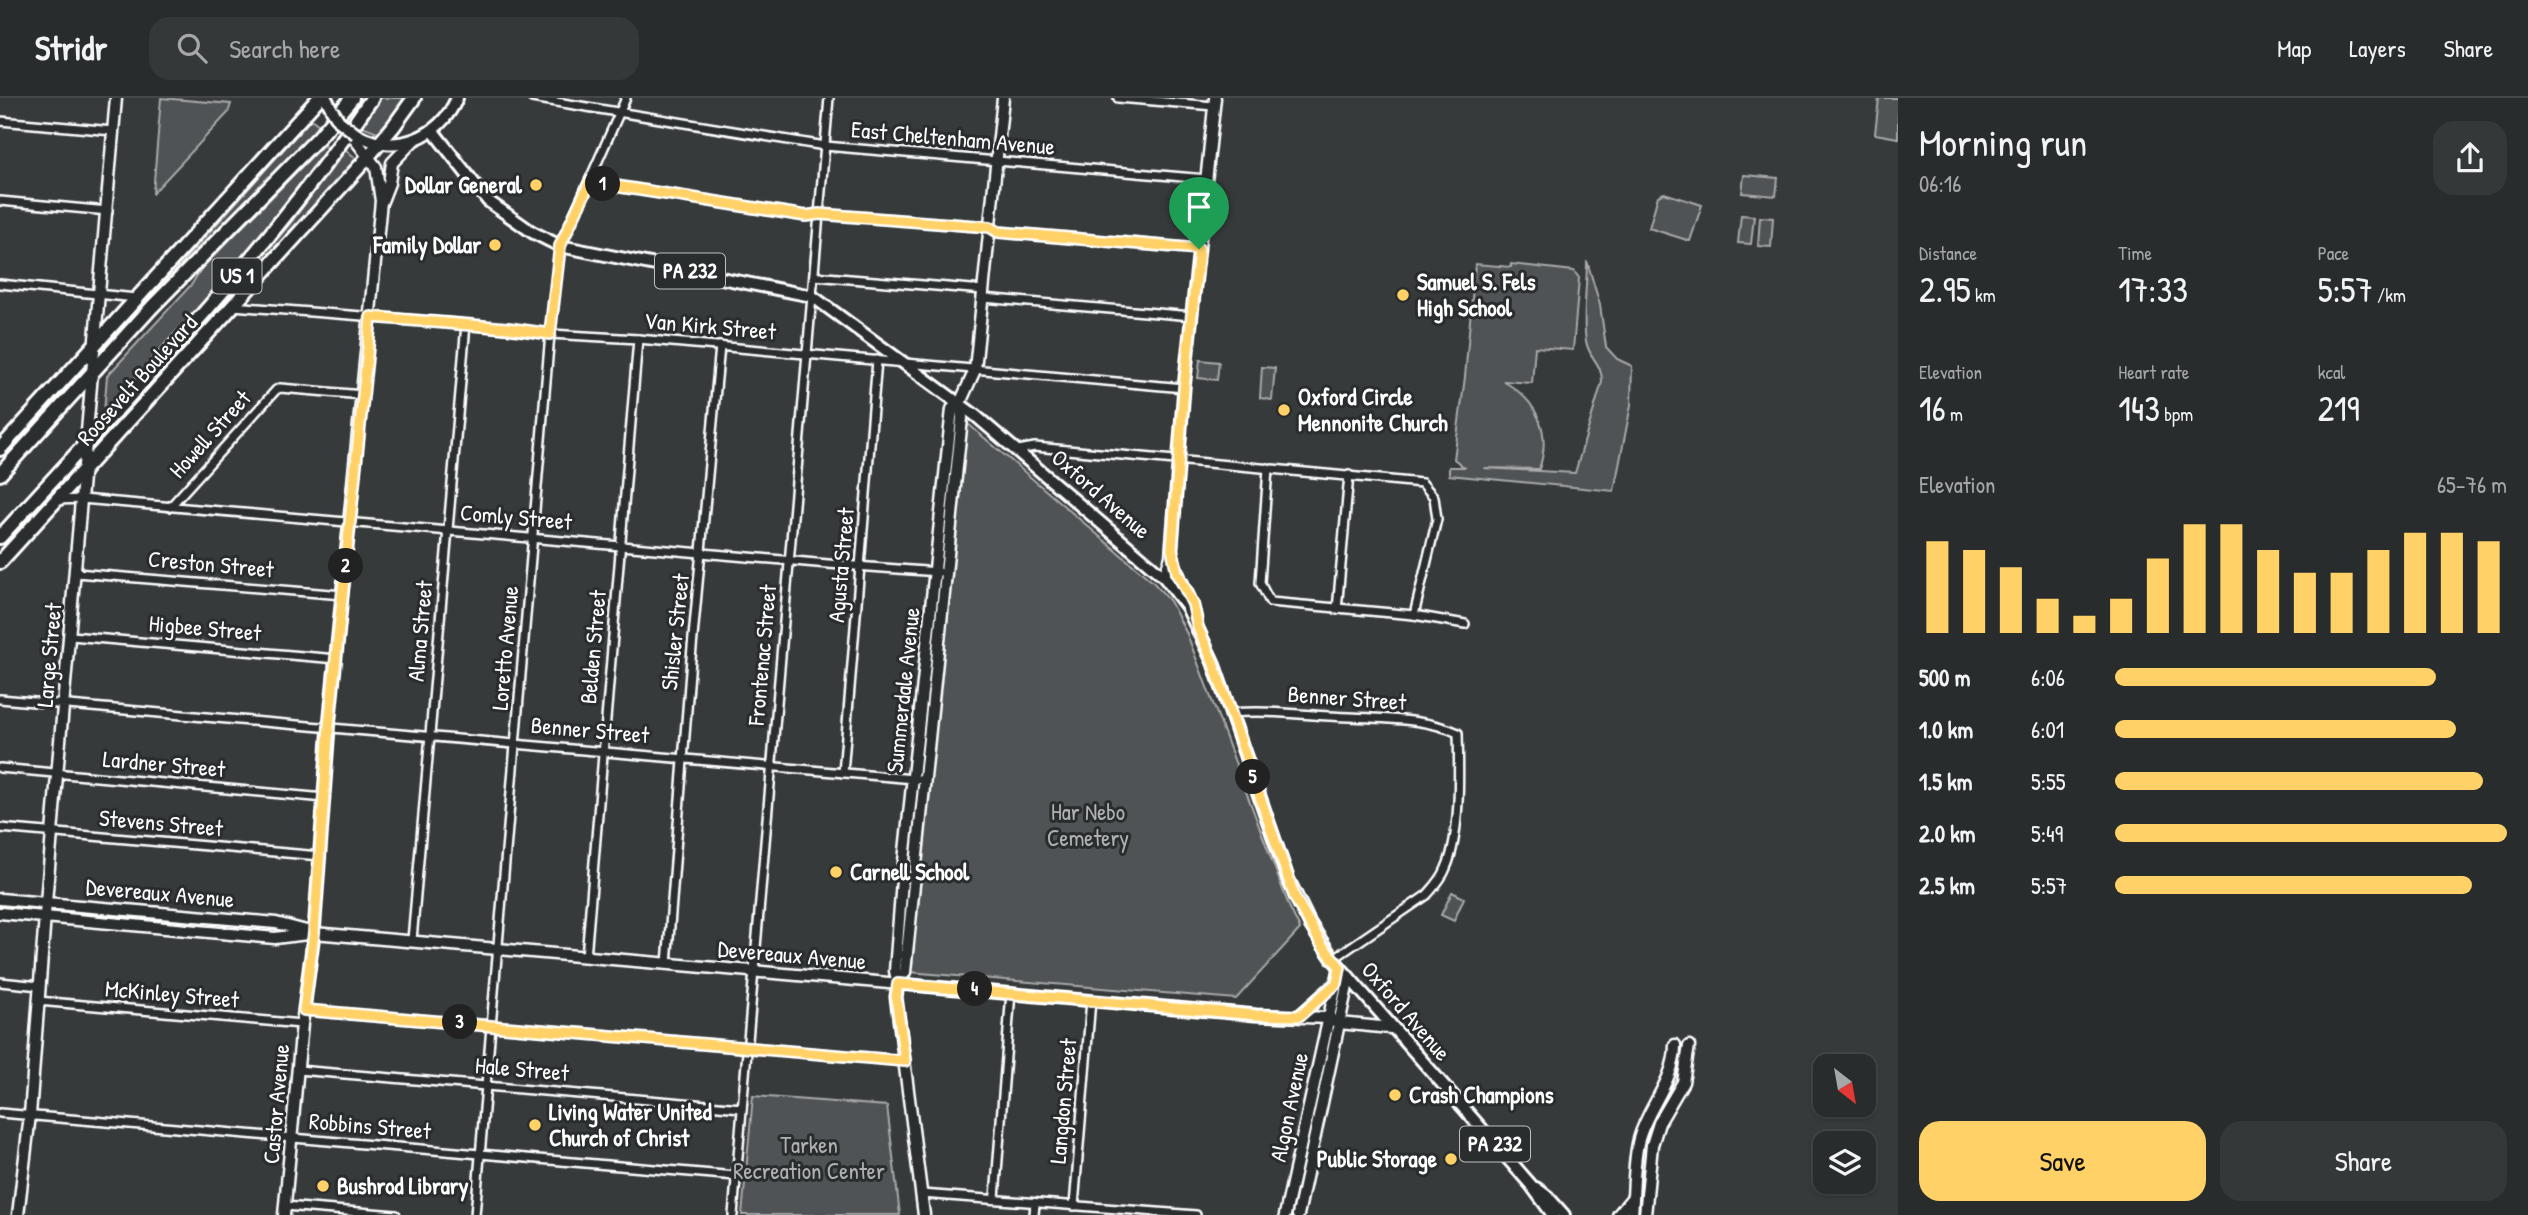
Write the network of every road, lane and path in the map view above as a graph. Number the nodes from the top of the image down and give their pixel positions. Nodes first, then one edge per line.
1 (116, 98) edge
2 (319, 98) edge
3 (326, 98) edge
4 (352, 98) edge
5 (372, 98) edge
6 (414, 98) edge
7 (457, 98) edge
8 (532, 98) edge
9 (626, 98) edge
10 (829, 98) edge
11 (1003, 98) edge
12 (1118, 98) edge
13 (1214, 102) edge
14 (620, 113) junction
15 (0, 121) edge
16 (113, 131) junction
17 (433, 131) junction
18 (355, 136) junction
19 (413, 141) junction
20 (380, 143) junction
21 (825, 146) junction
22 (369, 156) junction
23 (996, 161) junction
24 (1206, 179) junction
25 (590, 182) junction
26 (0, 201) edge
27 (381, 201) junction
28 (107, 211) junction
29 (819, 214) junction
30 (990, 227) junction
31 (560, 246) junction
32 (1199, 249) junction
33 (814, 276) junction
34 (0, 285) edge
35 (100, 294) junction
36 (983, 294) junction
37 (812, 296) junction
38 (137, 298) junction
39 (232, 306) junction
40 (1192, 316) junction
41 (371, 317) junction
42 (466, 324) junction
43 (550, 334) junction
44 (638, 339) junction
45 (96, 344) junction
46 (720, 346) junction
47 (806, 355) junction
48 (877, 360) junction
49 (906, 364) junction
50 (975, 370) junction
51 (93, 372) junction
52 (1184, 388) junction
53 (363, 396) junction
54 (960, 404) junction
55 (87, 441) junction
56 (0, 449) edge
57 (1018, 450) junction
58 (1179, 460) junction
59 (1268, 468) junction
60 (85, 469) junction
61 (0, 474) edge
62 (1349, 475) junction
63 (82, 499) junction
64 (54, 502) junction
65 (170, 507) junction
66 (350, 522) junction
67 (448, 530) junction
68 (0, 537) edge
69 (534, 537) junction
70 (620, 546) junction
71 (1172, 549) junction
72 (702, 553) junction
73 (789, 560) junction
74 (0, 562) edge
75 (860, 567) junction
76 (76, 572) junction
77 (941, 572) junction
78 (1164, 577) junction
79 (343, 595) junction
80 (1338, 610) junction
81 (1414, 615) junction
82 (1465, 624) dead end
83 (1198, 628) junction
84 (71, 636) junction
85 (337, 660) junction
86 (0, 699) edge
87 (65, 705) junction
88 (1231, 713) junction
89 (329, 726) junction
90 (429, 735) junction
91 (516, 743) junction
92 (604, 751) junction
93 (683, 758) junction
94 (772, 766) junction
95 (0, 768) edge
96 (58, 773) junction
97 (843, 773) junction
98 (913, 779) junction
99 (925, 780) junction
100 (325, 798) junction
101 (0, 828) edge
102 (53, 833) junction
103 (320, 856) junction
104 (0, 899) edge
105 (46, 902) junction
106 (0, 913) edge
107 (178, 914) junction
108 (45, 917) junction
109 (176, 929) junction
110 (314, 933) junction
111 (412, 940) junction
112 (499, 950) junction
113 (586, 957) junction
114 (1336, 963) junction
115 (667, 964) junction
116 (753, 972) junction
117 (1349, 977) junction
118 (0, 982) edge
119 (1337, 983) junction
120 (898, 984) junction
121 (40, 986) junction
122 (1011, 992) junction
123 (1091, 1000) junction
124 (38, 1001) junction
125 (304, 1010) junction
126 (1299, 1016) junction
127 (1328, 1018) junction
128 (1339, 1023) junction
129 (302, 1024) junction
130 (491, 1025) junction
131 (1391, 1028) junction
132 (1675, 1045) dead end
133 (1689, 1046) dead end
134 (747, 1048) junction
135 (905, 1061) junction
136 (298, 1070) junction
137 (486, 1085) junction
138 (742, 1108) junction
139 (0, 1113) edge
140 (30, 1115) junction
141 (293, 1138) junction
142 (480, 1155) junction
143 (736, 1176) junction
144 (1531, 1185) junction
145 (922, 1194) junction
146 (1633, 1197) junction
147 (995, 1198) junction
148 (1035, 1203) junction
149 (1074, 1206) junction
150 (285, 1211) edge
151 (1115, 1212) edge
152 (18, 1215) edge
153 (396, 1215) edge
154 (475, 1215) edge
155 (733, 1215) edge
156 (924, 1215) edge
157 (1034, 1215) edge
158 (1194, 1215) edge
159 (1285, 1215) edge
160 (1298, 1215) edge
161 (1553, 1215) edge
162 (1564, 1215) edge
163 (1618, 1215) edge
164 (1632, 1215) edge
165 (1645, 1215) edge

1 - 16 street, Large Street
2 - 38 highway, US 1
3 - 18 main road, bridge
4 - 51 highway, Roosevelt Boulevard / US 1
5 - 55 highway, Roosevelt Boulevard / US 1
6 - 20 highway, Roosevelt Boulevard / US 1
7 - 17 main road
8 - 14 street, East Cheltenham Avenue
9 - 14 street, Loretto Avenue
10 - 21 street, Frontenac Street
11 - 23 street, Summerdale Avenue
12 - 13 street
13 - 24 street
14 - 21 street, East Cheltenham Avenue
14 - 25 street, Loretto Avenue
15 - 16 street
16 - 28 street, Large Street
17 - 19 main road
17 - 31 main road, Oxford Avenue / PA 232
18 - 20 main road
18 - 22 street
19 - 20 main road
19 - 27 street, Castor Avenue
20 - 22 highway, Roosevelt Boulevard / US 1
21 - 23 street, East Cheltenham Avenue
21 - 29 street, Frontenac Street
22 - 27 street, Castor Avenue
22 - 39 highway, Roosevelt Boulevard / US 1
23 - 24 street, East Cheltenham Avenue
23 - 30 street, Summerdale Avenue
24 - 32 street
25 - 29 street
25 - 31 street, Loretto Avenue
26 - 28 street
27 - 41 street, Castor Avenue
28 - 35 street, Large Street
29 - 30 street
29 - 33 street, Frontenac Street
30 - 32 street
30 - 36 street, Summerdale Avenue
31 - 37 main road, Oxford Avenue / PA 232
31 - 43 street, Loretto Avenue
32 - 40 street
33 - 36 street
33 - 37 street, Frontenac Street
34 - 35 street
35 - 38 street
35 - 45 street, Large Street
36 - 40 street
36 - 50 street, Summerdale Avenue
37 - 47 street, Frontenac Street
37 - 49 main road, Oxford Avenue / PA 232
38 - 45 highway, US 1
39 - 41 street, Van Kirk Street
39 - 60 highway, Roosevelt Boulevard / US 1
40 - 52 street
41 - 42 street, Van Kirk Street
41 - 53 street, Castor Avenue
42 - 43 street, Van Kirk Street
42 - 67 street, Alma Street
43 - 44 street, Van Kirk Street
43 - 69 street, Loretto Avenue
44 - 46 street, Van Kirk Street
44 - 70 street, Belden Street
45 - 51 street, Large Street
45 - 56 highway, US 1
46 - 47 street, Van Kirk Street
46 - 72 street, Shisler Street
47 - 48 street, Van Kirk Street
47 - 73 street, Frontenac Street
48 - 49 street, Van Kirk Street
48 - 75 street, Agusta Street
49 - 50 street, Van Kirk Street
49 - 54 main road, Oxford Avenue / PA 232
50 - 52 street, Van Kirk Street
50 - 54 street, Summerdale Avenue
51 - 55 street, Large Street
51 - 61 highway, Roosevelt Boulevard / US 1
52 - 58 street
53 - 65 street, Howell Street
53 - 66 street, Castor Avenue
54 - 57 main road, Oxford Avenue / PA 232
54 - 77 street, Summerdale Avenue
55 - 60 street, Large Street
55 - 68 highway, Roosevelt Boulevard / US 1
57 - 58 street
57 - 78 main road, Oxford Avenue / PA 232
58 - 59 street
58 - 71 street
59 - 62 street
59 - 80 street
60 - 63 street, Large Street
60 - 64 highway, Roosevelt Boulevard / US 1
62 - 80 street
62 - 81 street
63 - 64 street, Comly Street
63 - 65 street, Comly Street
63 - 76 street, Large Street
64 - 74 highway, Roosevelt Boulevard / US 1
65 - 66 street, Comly Street
66 - 67 street, Comly Street
66 - 79 street, Castor Avenue
67 - 69 street, Comly Street
67 - 90 street, Alma Street
69 - 70 street, Comly Street
69 - 91 street, Loretto Avenue
70 - 72 street, Comly Street
70 - 92 street, Belden Street
71 - 78 street
71 - 83 street
72 - 73 street, Comly Street
72 - 93 street, Shisler Street
73 - 75 street, Comly Street
73 - 94 street, Frontenac Street
75 - 77 street, Comly Street
75 - 97 street, Agusta Street
76 - 79 street, Creston Street
76 - 84 street, Large Street
77 - 98 street, Summerdale Avenue
77 - 99 street, Summerdale Avenue
78 - 83 main road, Oxford Avenue / PA 232
79 - 85 street, Castor Avenue
80 - 81 street
81 - 82 street
83 - 88 main road, Oxford Avenue / PA 232
84 - 85 street, Higbee Street
84 - 87 street, Large Street
85 - 89 street, Castor Avenue
86 - 87 street, Benner Street
87 - 89 street, Benner Street
87 - 96 street, Large Street
88 - 114 main road, Oxford Avenue / PA 232
88 - 114 street, Benner Street
89 - 90 street, Benner Street
89 - 100 street, Castor Avenue
90 - 91 street, Benner Street
90 - 111 street, Alma Street
91 - 92 street, Benner Street
91 - 112 street, Loretto Avenue
92 - 93 street, Benner Street
92 - 113 street, Belden Street
93 - 94 street, Benner Street
93 - 115 street, Shisler Street
94 - 97 street, Benner Street
94 - 116 street, Frontenac Street
95 - 96 street, Lardner Street
96 - 100 street, Lardner Street
96 - 102 street, Large Street
97 - 98 street, Benner Street
98 - 99 street, Benner Street
98 - 120 street, Summerdale Avenue
99 - 120 street, Summerdale Avenue
100 - 103 street, Castor Avenue
101 - 102 street, Stevens Street
102 - 103 street, Stevens Street
102 - 105 street, Large Street
103 - 110 street, Castor Avenue
104 - 105 street, Devereaux Avenue
105 - 107 street, Devereaux Avenue
105 - 108 street, Large Street
106 - 108 street, Devereaux Avenue
107 - 109 street
107 - 110 street, Devereaux Avenue
108 - 109 street, Devereaux Avenue
108 - 121 street, Large Street
109 - 110 street, Devereaux Avenue
110 - 111 street, Devereaux Avenue
110 - 125 street, Castor Avenue
111 - 112 street, Devereaux Avenue
112 - 113 street, Devereaux Avenue
112 - 130 street, Loretto Avenue
113 - 115 street, Devereaux Avenue
114 - 117 main road, Oxford Avenue / PA 232
114 - 119 street, Algon Avenue
115 - 116 street, Devereaux Avenue
116 - 120 street, Devereaux Avenue
116 - 134 street, Frontenac Street
117 - 128 street, Algon Avenue
117 - 131 main road, Oxford Avenue / PA 232
118 - 121 street
119 - 126 street
119 - 127 street, Algon Avenue
120 - 122 street, Devereaux Avenue
120 - 135 street, Summerdale Avenue
121 - 124 street, Large Street
122 - 123 street, Devereaux Avenue
122 - 147 street
123 - 126 street, Devereaux Avenue
123 - 149 street, Langdon Street
124 - 129 street, McKinley Street
124 - 140 street, Large Street
125 - 129 street, Castor Avenue
125 - 130 street
126 - 127 street, Devereaux Avenue
127 - 128 street, Devereaux Avenue
127 - 159 street, Algon Avenue
128 - 131 street, Devereaux Avenue
128 - 160 street, Algon Avenue
129 - 136 street, Castor Avenue
130 - 134 street
130 - 137 street, Loretto Avenue
131 - 144 main road, Oxford Avenue / PA 232
132 - 146 street
133 - 165 street
134 - 135 street
134 - 138 street, Frontenac Street
135 - 145 street, Summerdale Avenue
136 - 137 street, Hale Street
136 - 141 street, Castor Avenue
137 - 138 street, Hale Street
137 - 142 street, Loretto Avenue
138 - 143 street, Frontenac Street
139 - 140 street, Robbins Street
140 - 141 street, Robbins Street
140 - 152 street, Large Street
141 - 142 street, Robbins Street
141 - 150 street, Castor Avenue
142 - 143 street, Robbins Street
142 - 154 street, Loretto Avenue
143 - 155 street, Frontenac Street
144 - 161 main road, Oxford Avenue / PA 232
144 - 162 main road, Oxford Avenue / PA 232
145 - 147 street
145 - 156 street, Summerdale Avenue
146 - 163 street
146 - 164 street
147 - 148 street
148 - 149 street
148 - 157 street
149 - 151 street
150 - 153 street
151 - 158 street

